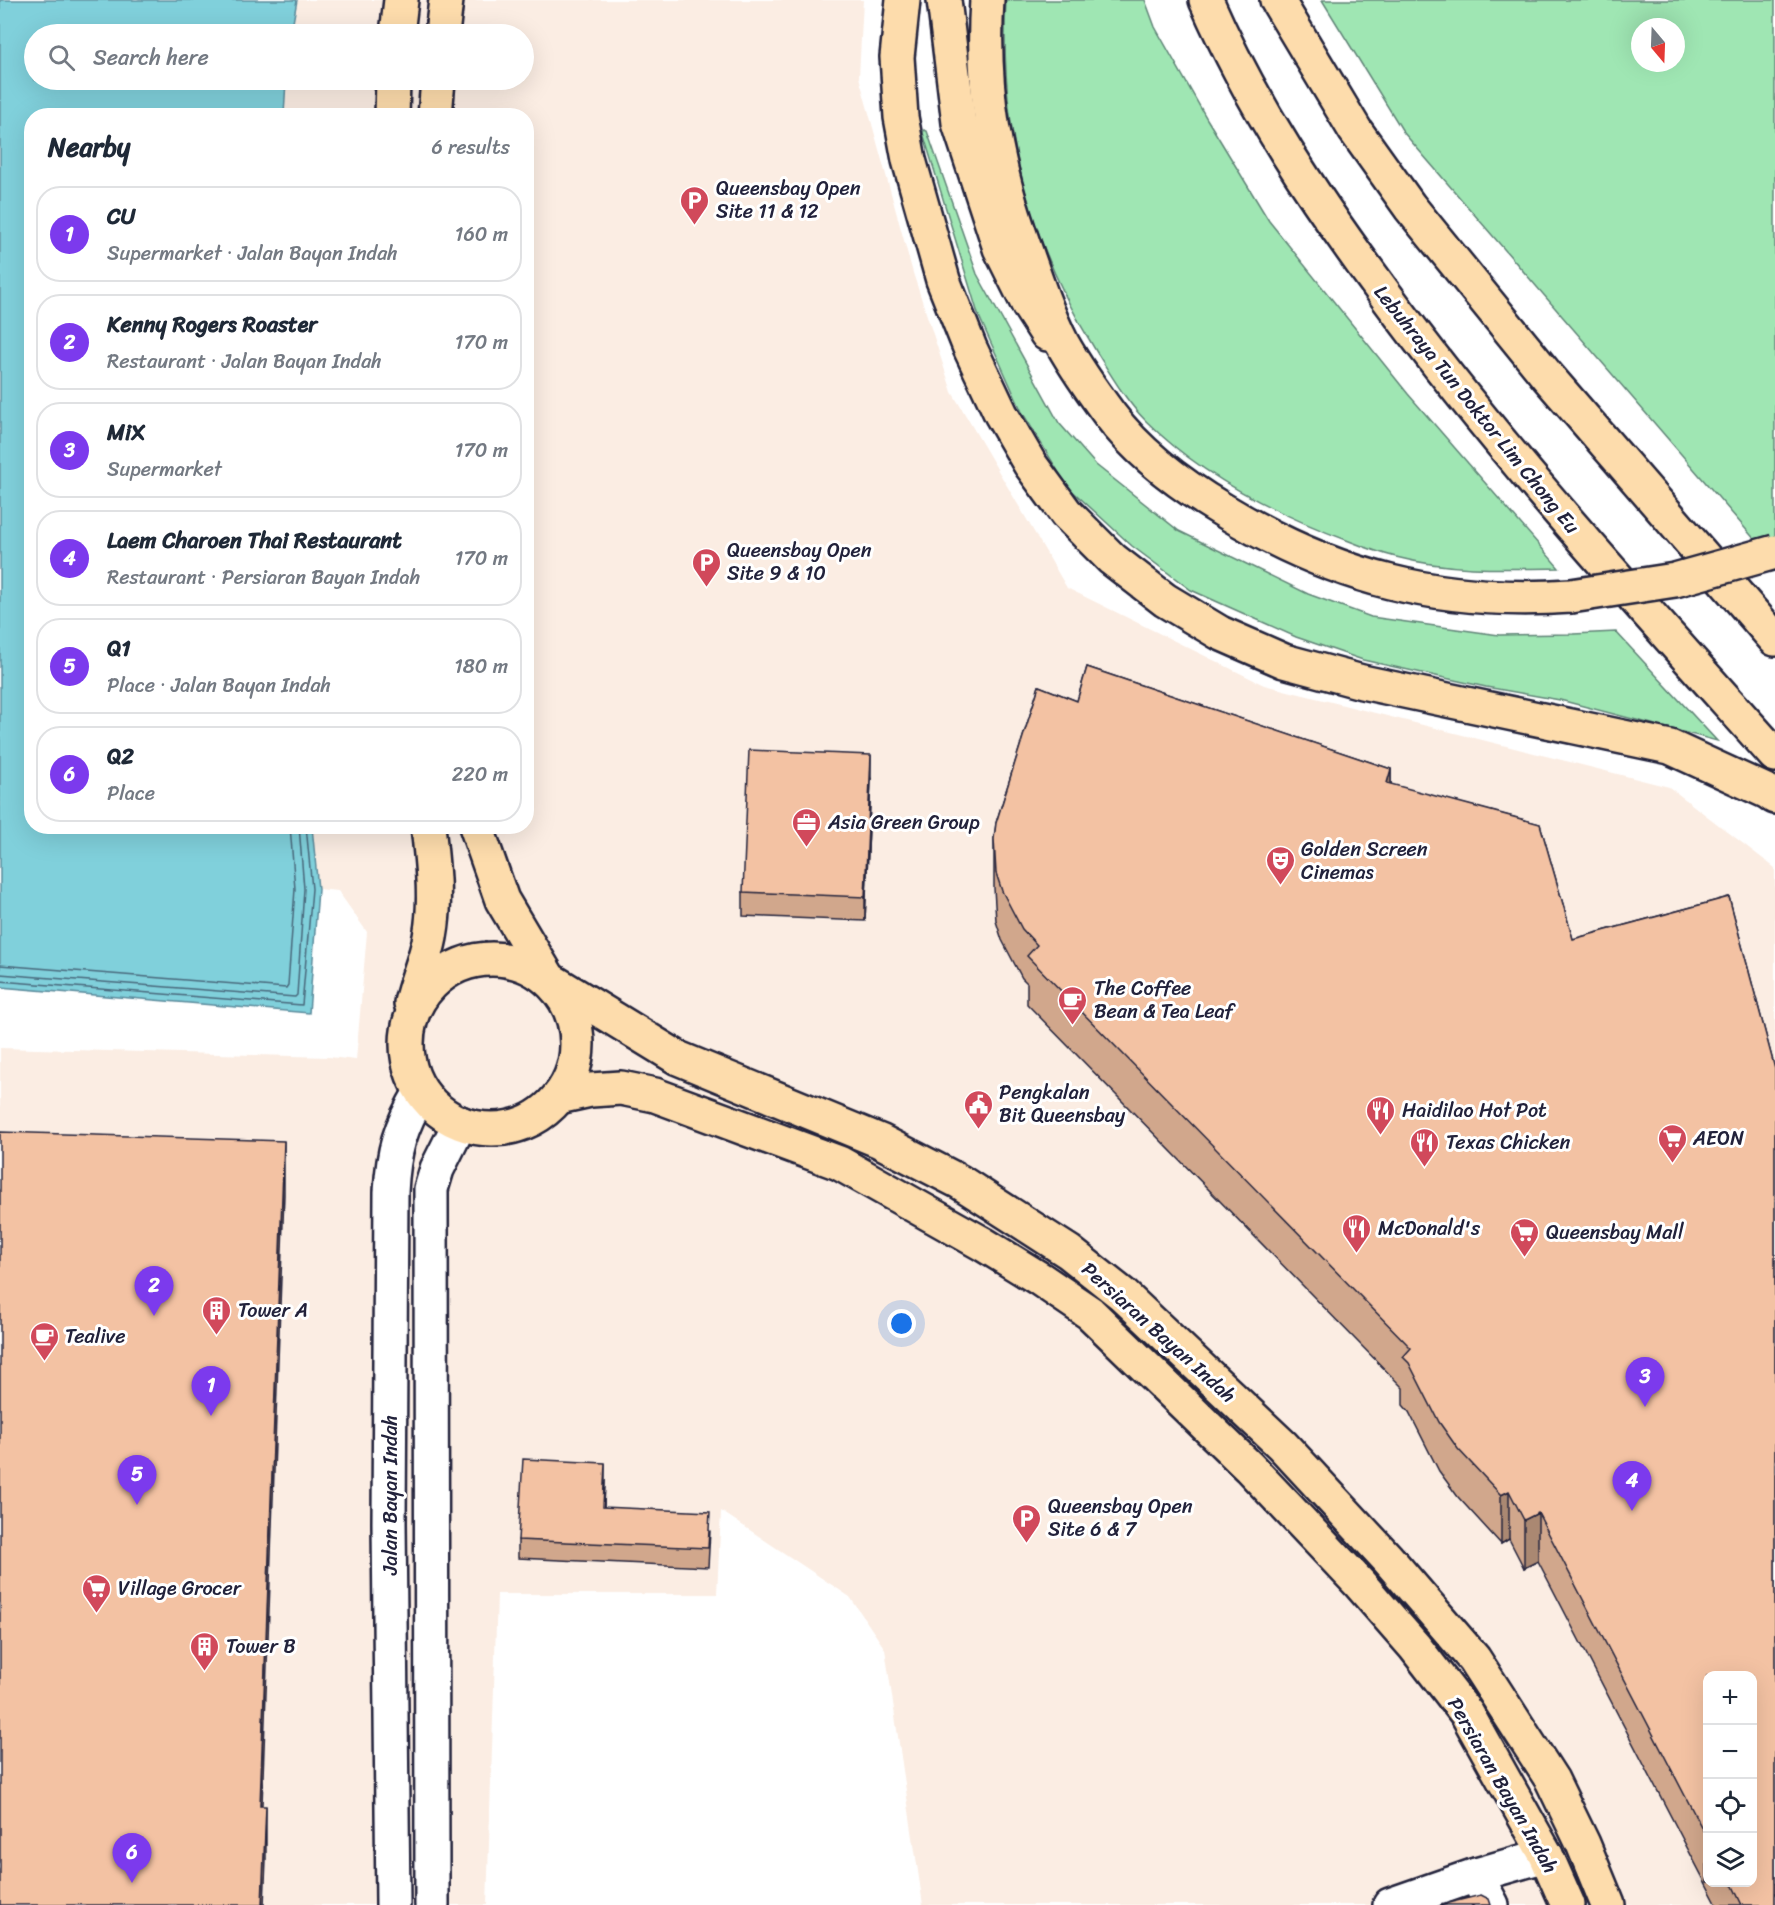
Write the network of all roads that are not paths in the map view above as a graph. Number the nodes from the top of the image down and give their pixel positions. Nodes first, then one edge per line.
1 (401, 0) edge
2 (446, 0) edge
3 (903, 0) edge
4 (944, 0) edge
5 (987, 0) edge
6 (1206, 0) edge
7 (1277, 0) edge
8 (398, 24) edge
9 (443, 24) edge
10 (393, 90) edge
11 (437, 90) edge
12 (392, 108) edge
13 (436, 108) edge
14 (1110, 416) junction
15 (1775, 552) edge
16 (1775, 639) edge
17 (1775, 755) edge
18 (1775, 797) edge
19 (429, 834) edge
20 (479, 834) edge
21 (549, 979) junction
22 (408, 1029) junction
23 (421, 1092) junction
24 (559, 1097) junction
25 (460, 1123) junction
26 (1546, 1855) junction
27 (1476, 1875) junction
28 (393, 1905) edge
29 (432, 1905) edge
30 (1390, 1905) edge
31 (1492, 1905) edge
32 (1568, 1905) edge
33 (1608, 1905) edge

1 - 8 main road
2 - 9 main road
3 - 18 main road
4 - 14 main road
5 - 14 main road
6 - 17 main road, Lebuhraya Tun Doktor Lim Chong Eu
7 - 16 main road
10 - 12 main road
11 - 13 main road
14 - 15 main road, bridge
19 - 22 main road
20 - 21 main road, Persiaran Bayan Indah
21 - 22 main road
21 - 24 main road
21 - 33 main road, Persiaran Bayan Indah
22 - 23 main road
23 - 25 main road
23 - 28 street, Jalan Bayan Indah
24 - 25 main road
24 - 26 main road, Persiaran Bayan Indah
25 - 29 street
26 - 27 street
26 - 32 main road, Persiaran Bayan Indah
27 - 30 street
27 - 31 street

